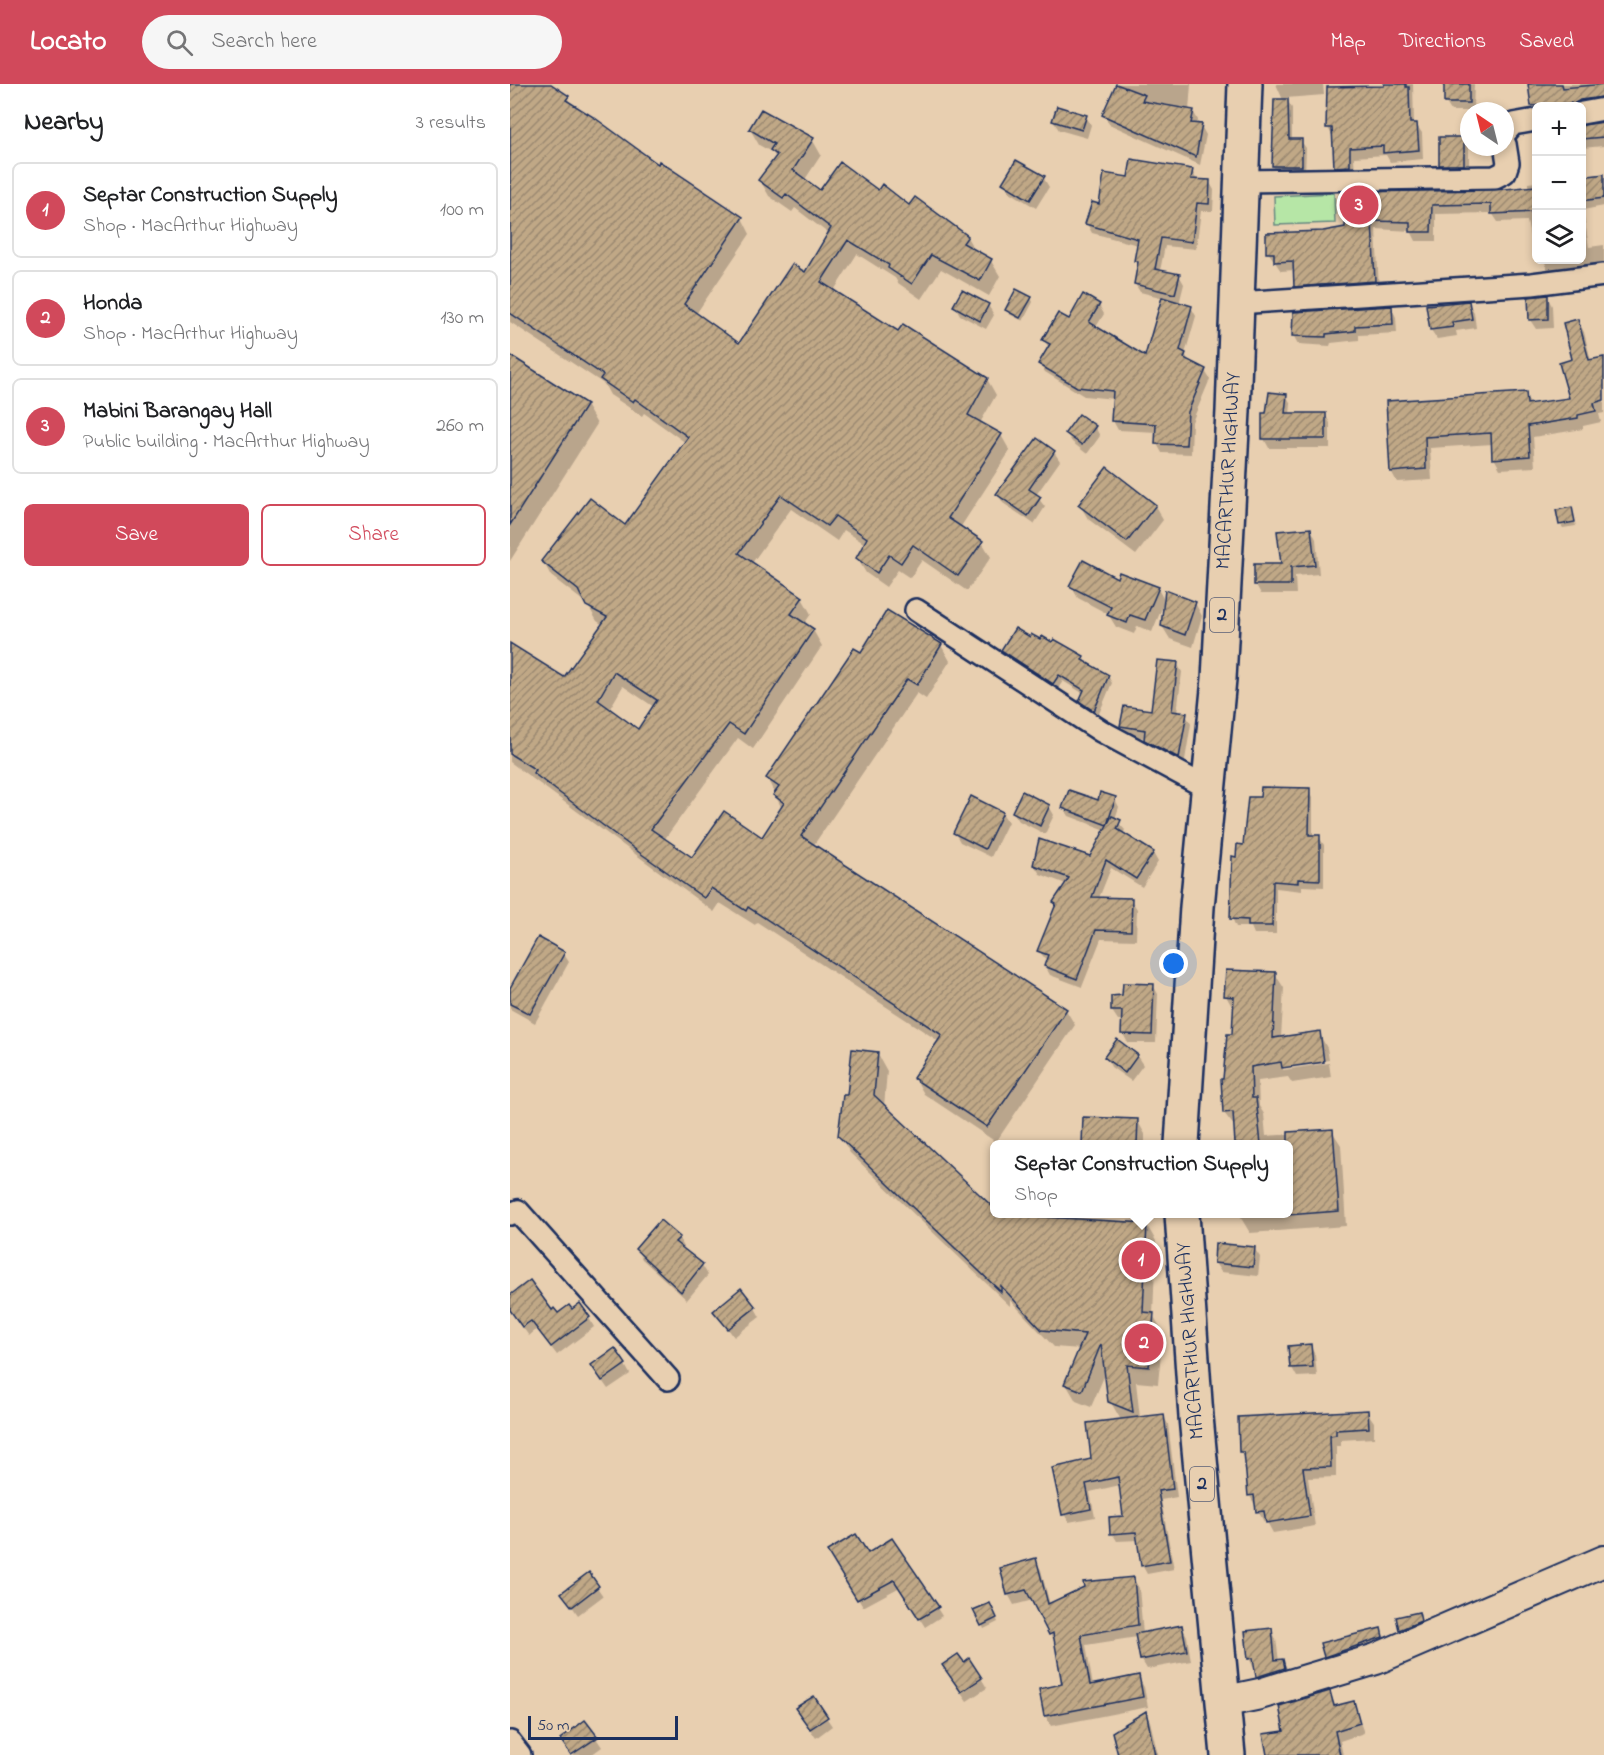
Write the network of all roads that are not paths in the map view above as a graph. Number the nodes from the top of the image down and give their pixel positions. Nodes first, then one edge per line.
1 (1245, 84) edge
2 (1604, 109) edge
3 (1586, 112) edge
4 (1532, 121) edge
5 (1514, 124) edge
6 (1507, 156) edge
7 (1241, 181) junction
8 (1604, 275) edge
9 (1237, 303) junction
10 (916, 610) dead end
11 (1209, 789) junction
12 (1182, 1140) edge
13 (510, 1214) edge
14 (1182, 1218) edge
15 (668, 1380) dead end
16 (1604, 1561) edge
17 (1222, 1702) junction
18 (510, 1742) edge
19 (520, 1755) edge
20 (1228, 1755) edge

1 - 7 highway, MACARTHUR HIGHWAY / 2
2 - 3 street
4 - 5 street
6 - 7 street
7 - 9 highway, MACARTHUR HIGHWAY / 2
8 - 9 street
9 - 11 highway, MACARTHUR HIGHWAY / 2
10 - 11 street
11 - 12 highway, MACARTHUR HIGHWAY / 2
13 - 15 street
14 - 17 highway, MACARTHUR HIGHWAY / 2
16 - 17 street
17 - 20 highway, MACARTHUR HIGHWAY / 2
18 - 19 street

